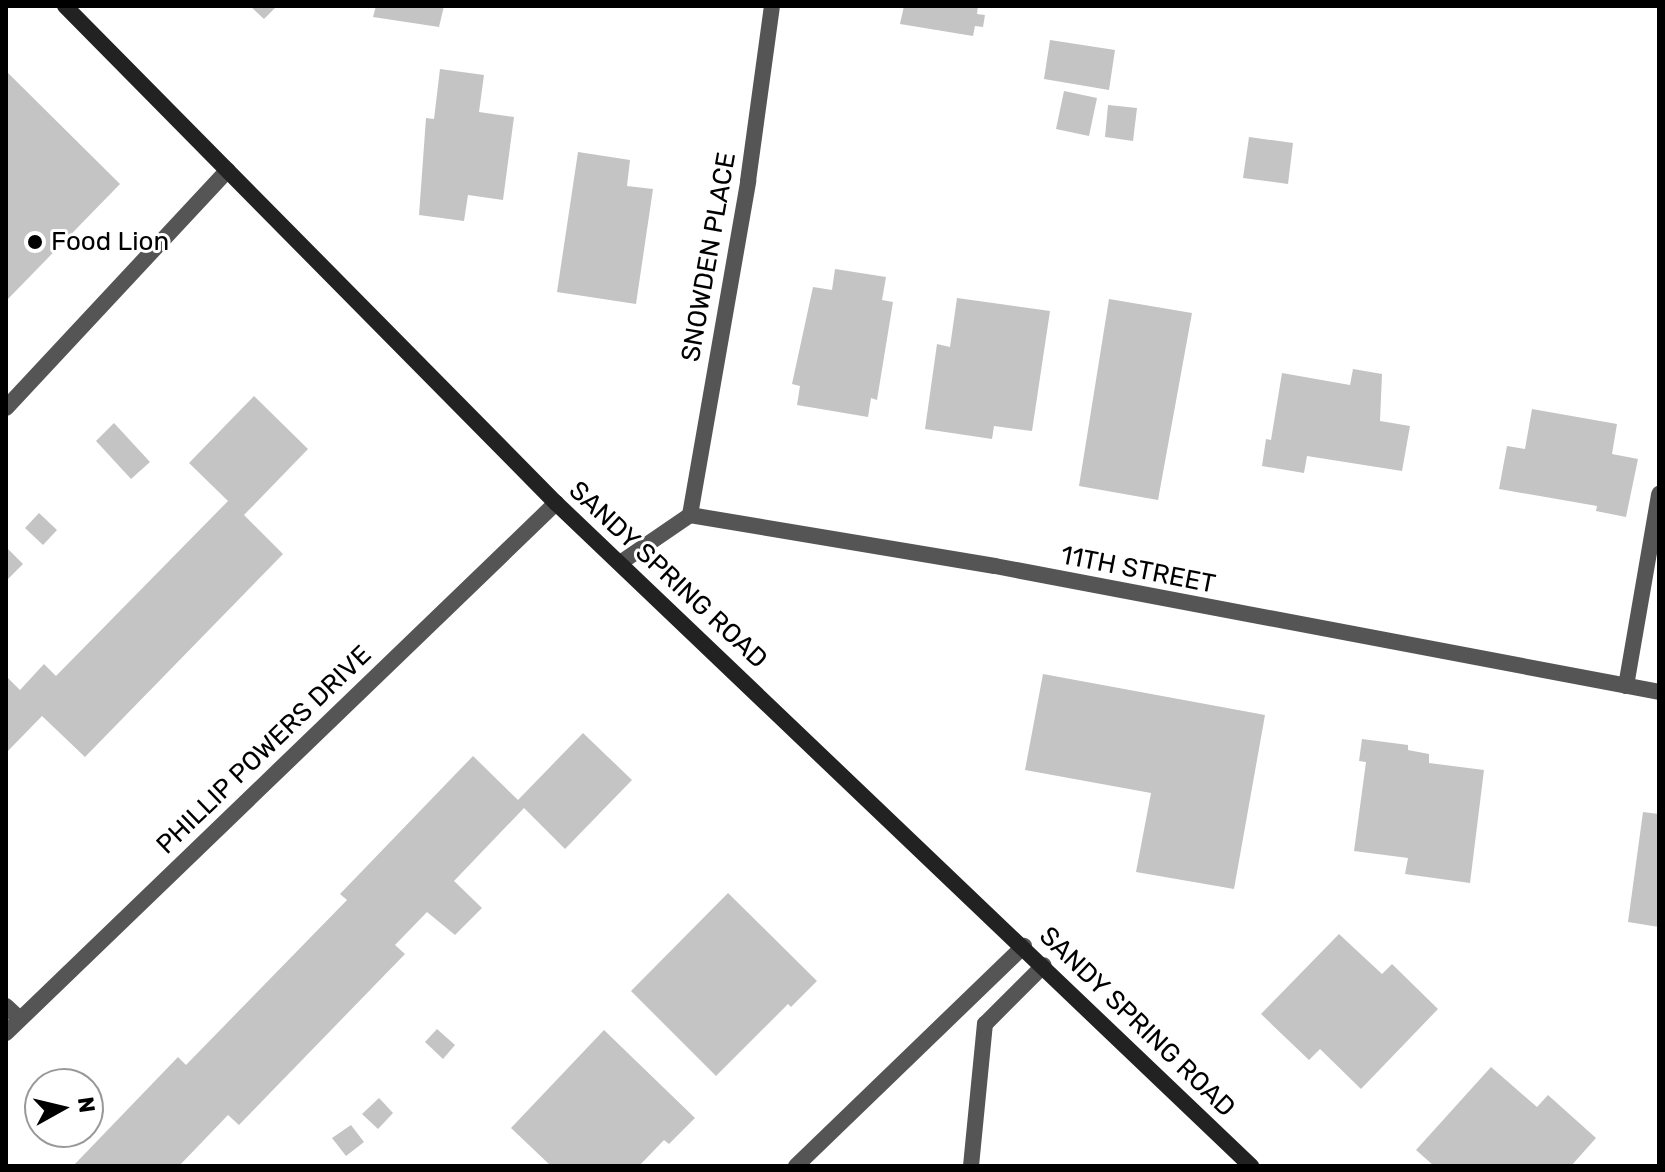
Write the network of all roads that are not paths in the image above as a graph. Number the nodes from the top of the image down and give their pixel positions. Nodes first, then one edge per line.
1 (65, 6) edge
2 (772, 6) edge
3 (228, 170) junction
4 (6, 408) edge
5 (1659, 494) edge
6 (556, 503) junction
7 (690, 515) junction
8 (620, 563) junction
9 (1626, 686) junction
10 (1659, 692) edge
11 (1024, 946) junction
12 (1044, 965) junction
13 (6, 1006) edge
14 (19, 1018) junction
15 (6, 1033) edge
16 (796, 1166) edge
17 (971, 1166) edge
18 (1251, 1166) edge

1 - 3 street, SANDY SPRING ROAD
2 - 7 street, SNOWDEN PLACE
3 - 4 street
3 - 6 street, SANDY SPRING ROAD
5 - 9 street
6 - 8 street, SANDY SPRING ROAD
6 - 14 street, PHILLIP POWERS DRIVE
7 - 8 street
7 - 9 street, 11TH STREET
8 - 11 street, SANDY SPRING ROAD
9 - 10 street, 11TH STREET
11 - 12 street, SANDY SPRING ROAD
11 - 16 street
12 - 17 street
12 - 18 street, SANDY SPRING ROAD
13 - 14 street
14 - 15 street, PHILLIP POWERS DRIVE

